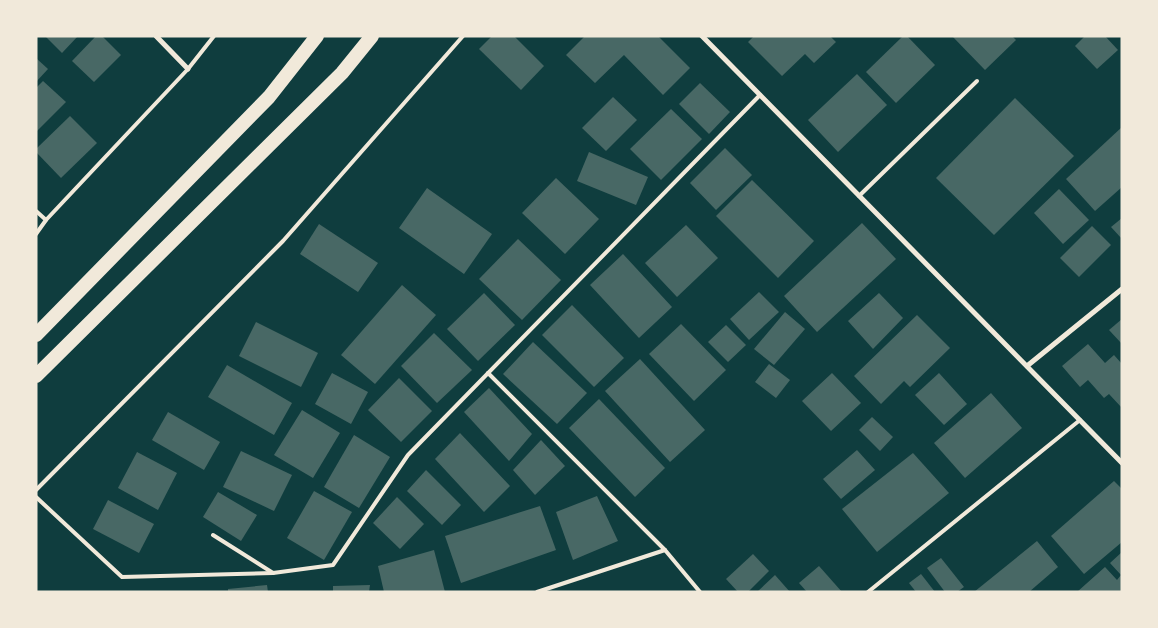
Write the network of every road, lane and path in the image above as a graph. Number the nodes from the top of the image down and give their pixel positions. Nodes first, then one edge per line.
1 (156, 36) edge
2 (214, 36) edge
3 (317, 36) edge
4 (372, 36) edge
5 (383, 36) edge
6 (463, 36) edge
7 (702, 36) edge
8 (188, 70) junction
9 (342, 72) junction
10 (977, 81) dead end
11 (760, 95) junction
12 (859, 196) junction
13 (36, 211) edge
14 (46, 220) junction
15 (36, 234) edge
16 (1122, 290) edge
17 (36, 335) edge
18 (1027, 366) junction
19 (488, 373) junction
20 (36, 376) edge
21 (1080, 420) junction
22 (1122, 463) edge
23 (36, 490) edge
24 (36, 497) edge
25 (213, 535) dead end
26 (666, 550) junction
27 (273, 573) junction
28 (537, 592) edge
29 (700, 592) edge
30 (868, 592) edge

1 - 8 street
2 - 8 lane
3 - 17 highway
4 - 9 highway
5 - 9 highway
6 - 23 lane
7 - 11 street
8 - 14 lane
9 - 20 highway
10 - 12 lane
11 - 12 street
11 - 19 lane
12 - 18 street
13 - 14 lane
14 - 15 lane
16 - 18 street
18 - 21 street
19 - 26 lane
19 - 27 lane
21 - 22 street
21 - 30 lane
24 - 27 lane
25 - 27 lane
26 - 28 lane
26 - 29 lane

